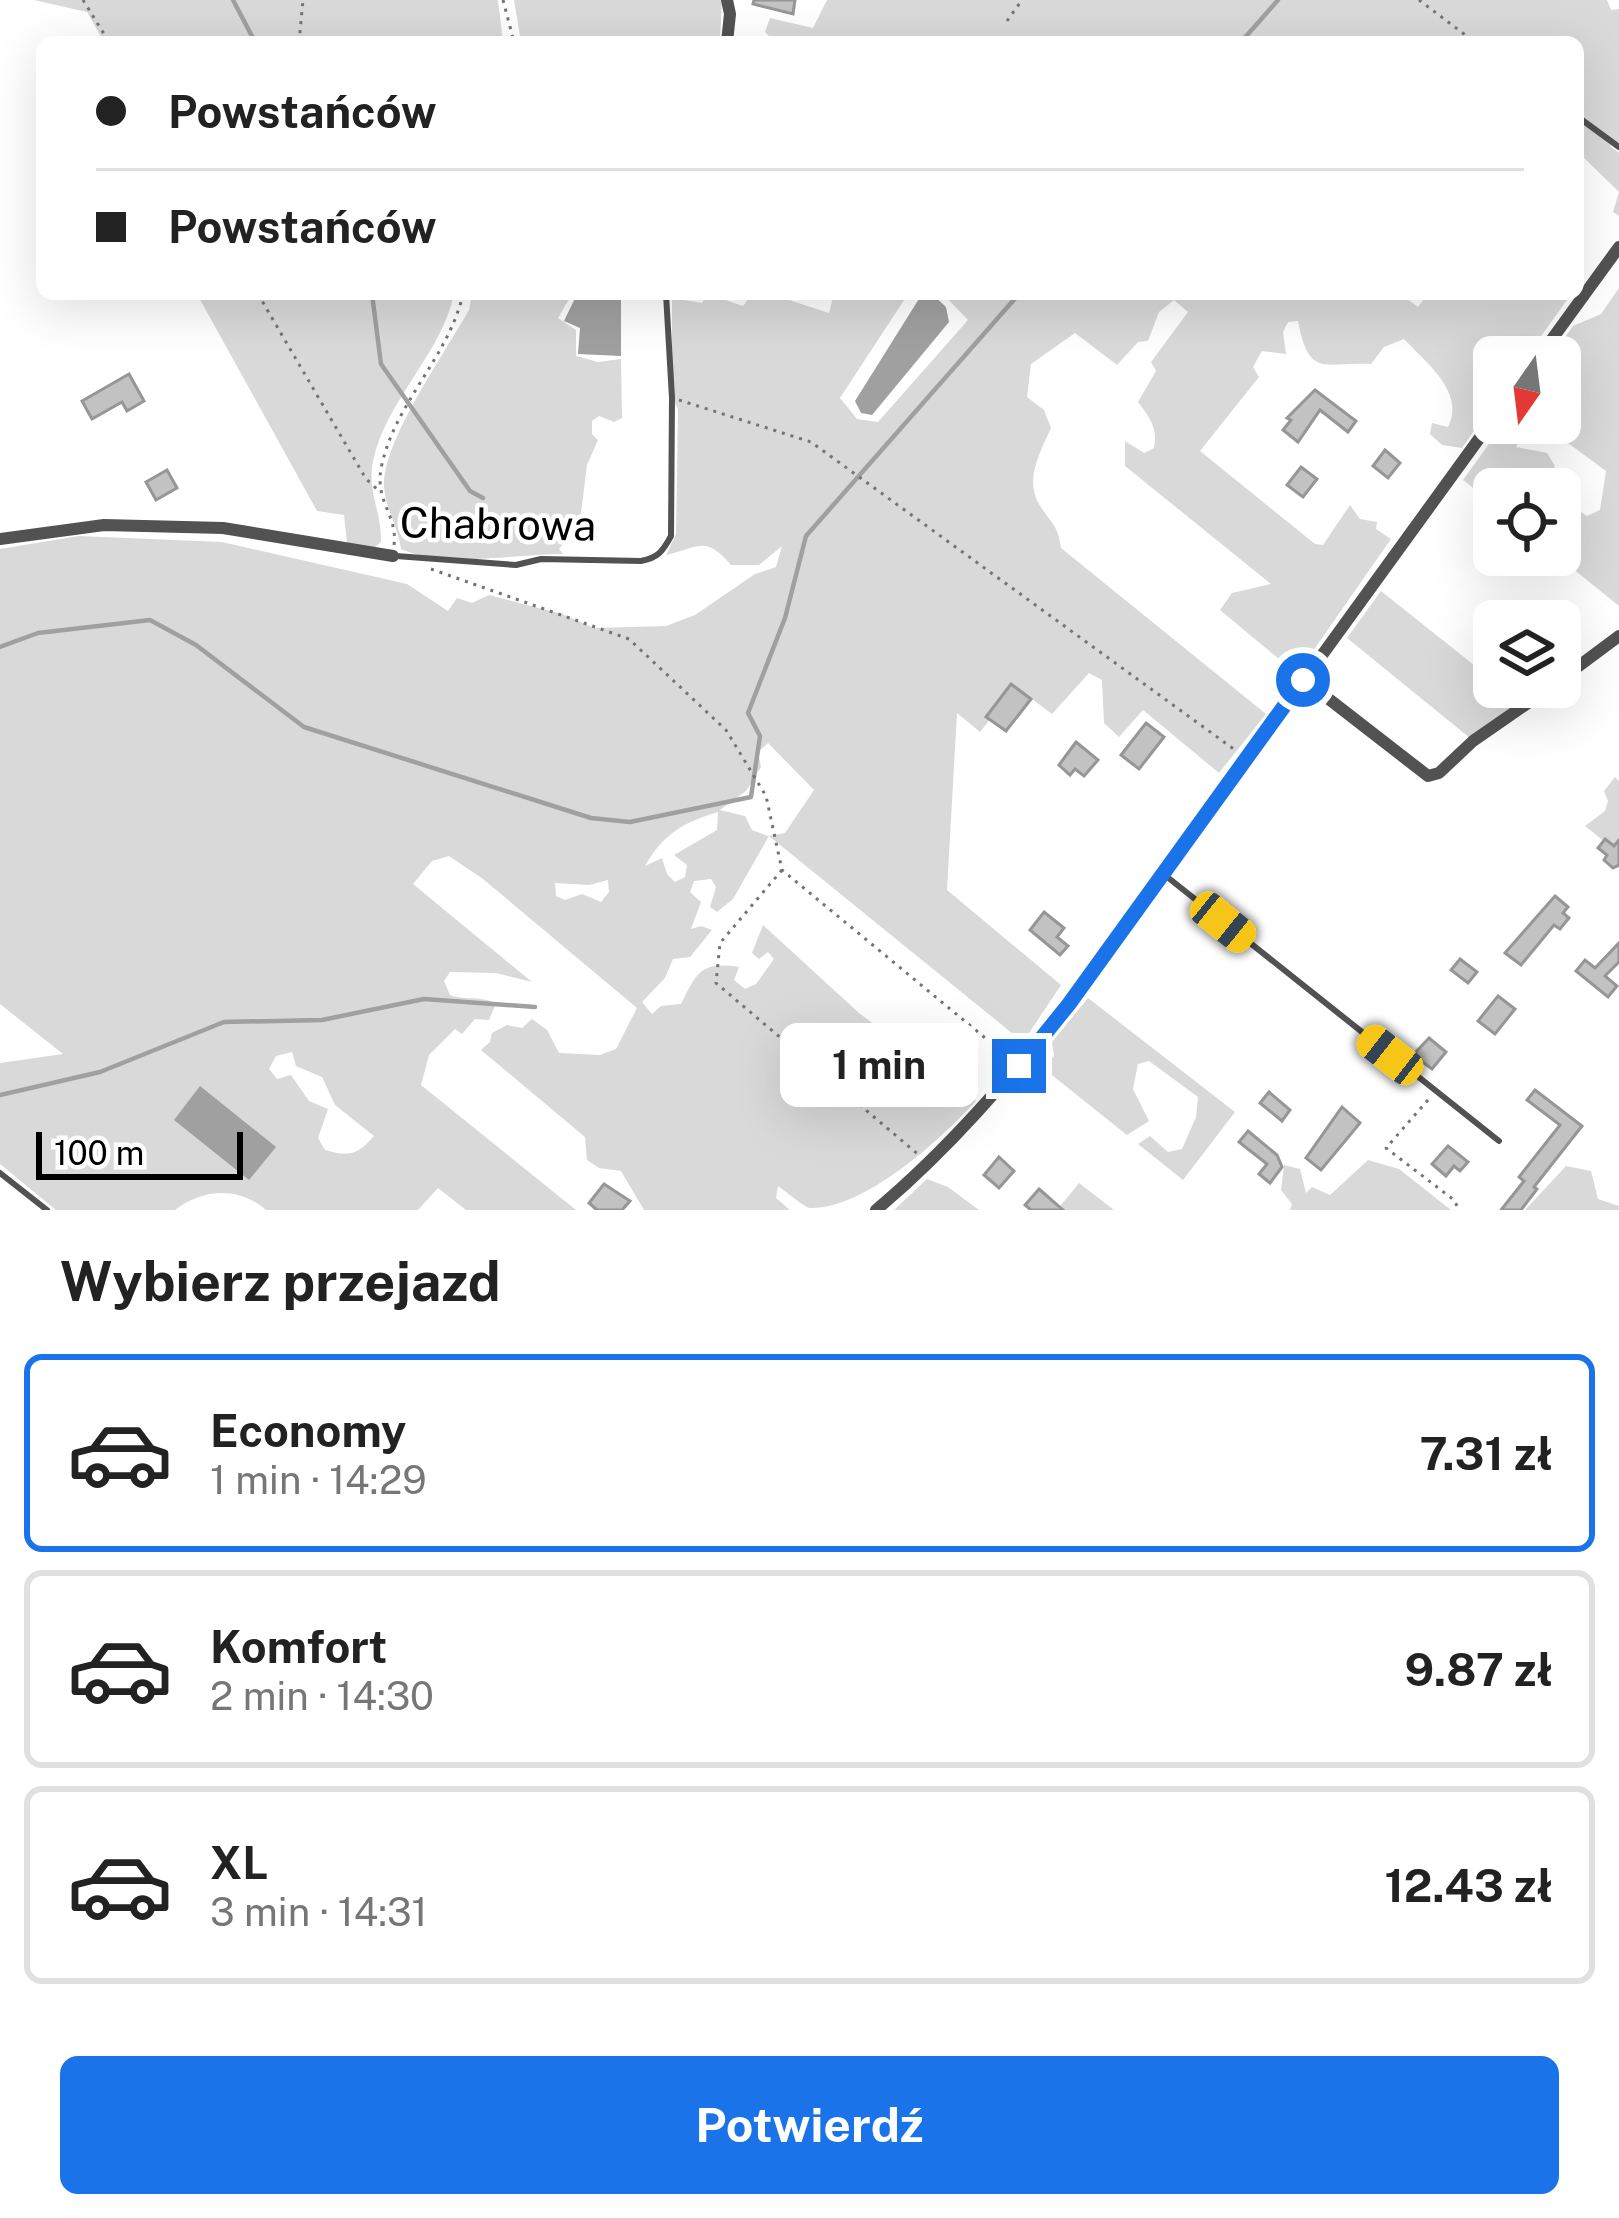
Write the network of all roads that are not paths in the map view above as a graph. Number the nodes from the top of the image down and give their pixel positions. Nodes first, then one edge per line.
1 (728, 0) edge
2 (728, 36) edge
3 (1584, 121) edge
4 (1619, 147) edge
5 (1619, 247) edge
6 (1584, 295) edge
7 (666, 300) edge
8 (1580, 300) edge
9 (1553, 336) edge
10 (1475, 444) edge
11 (0, 538) edge
12 (393, 556) joint
13 (1619, 637) edge
14 (1581, 665) edge
15 (1303, 680) junction
16 (1521, 708) edge
17 (1163, 874) junction
18 (1498, 1142) dead end
19 (0, 1173) edge
20 (47, 1210) edge
21 (876, 1210) edge

1 - 2 street
3 - 4 lane
5 - 6 street
7 - 12 lane, Chabrowa
8 - 9 street
10 - 15 street
11 - 12 street, Chabrowa
13 - 14 street
15 - 16 street
15 - 17 street
17 - 18 lane
17 - 21 street
19 - 20 lane

